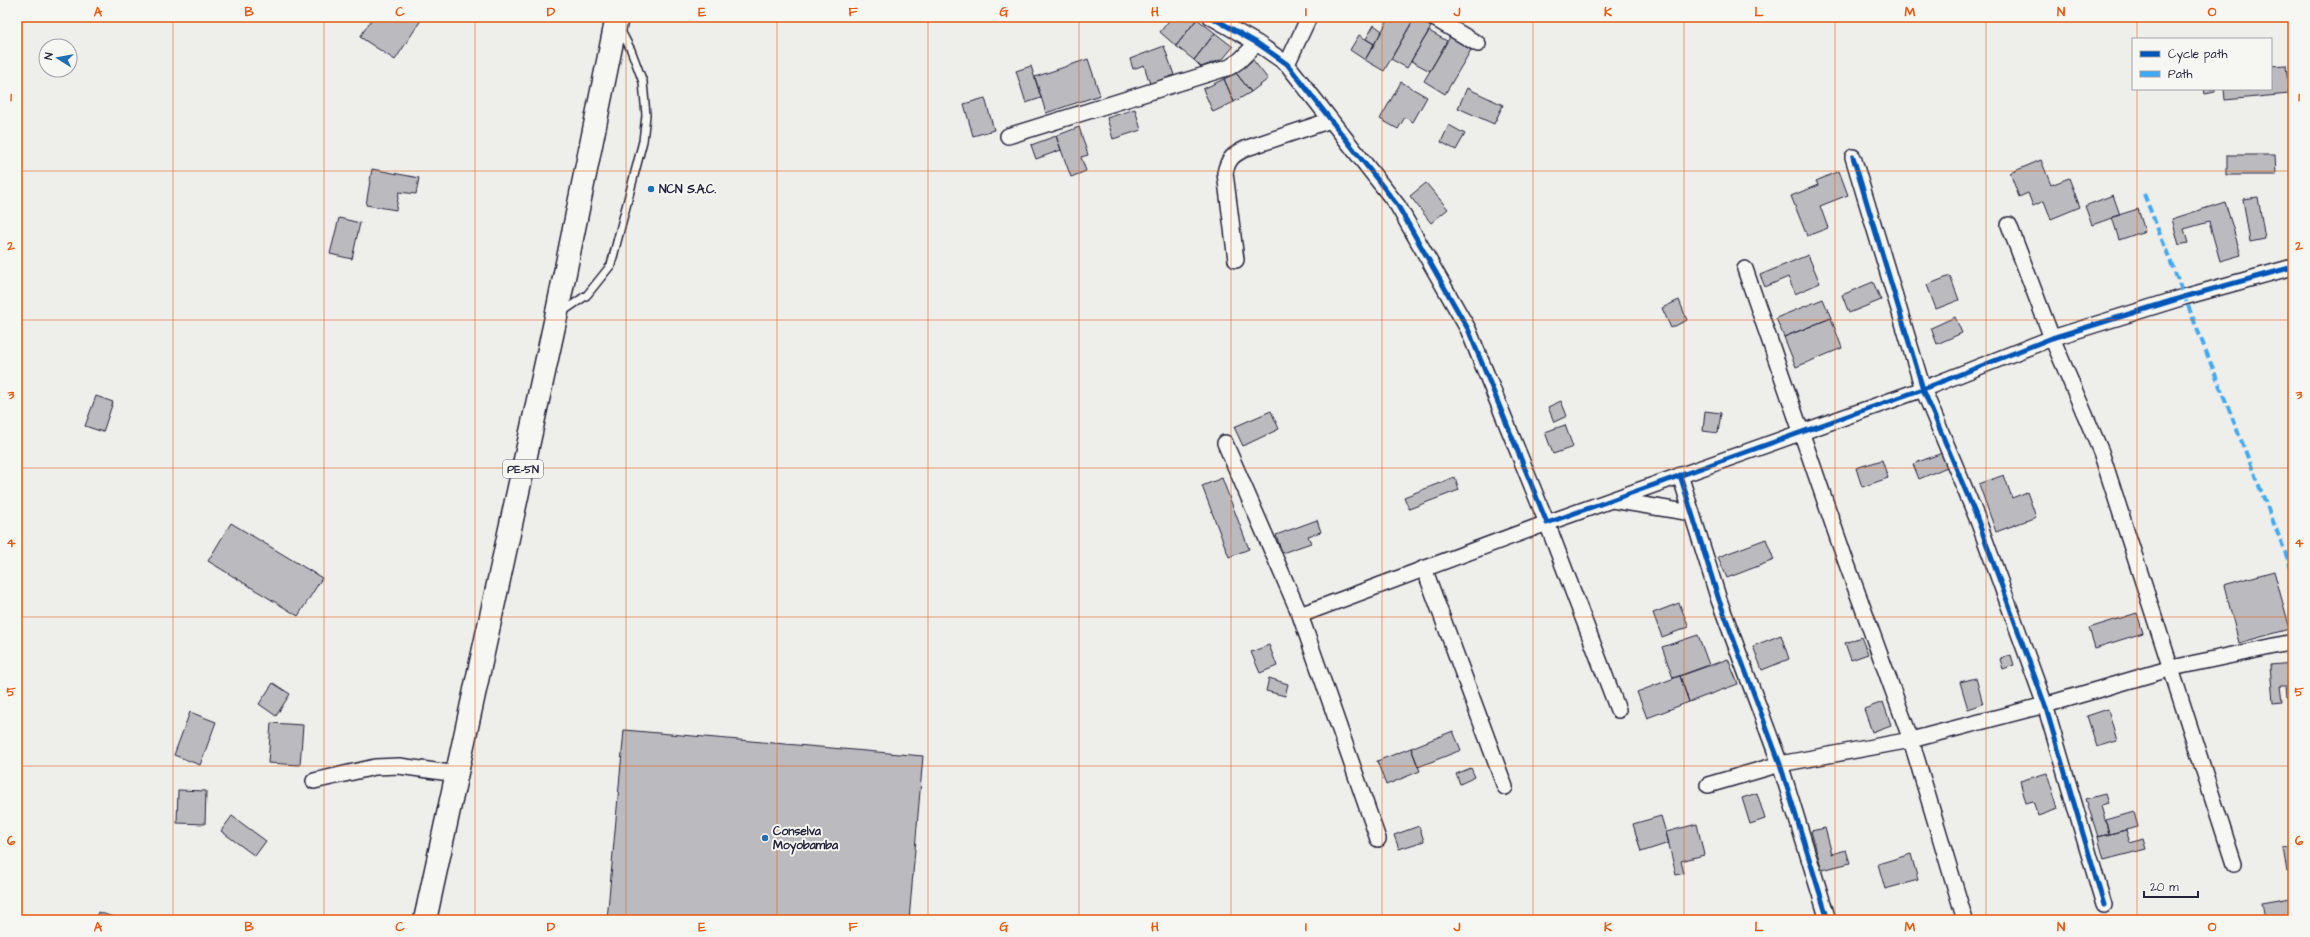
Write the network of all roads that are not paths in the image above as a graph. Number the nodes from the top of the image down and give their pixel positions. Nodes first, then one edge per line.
1 (1211, 17) edge
2 (1309, 17) edge
3 (1432, 17) edge
4 (617, 20) edge
5 (1257, 43) junction
6 (1478, 44) dead end
7 (1287, 64) junction
8 (1331, 120) junction
9 (1008, 136) dead end
10 (1853, 157) dead end
11 (2009, 225) dead end
12 (1236, 260) dead end
13 (2293, 267) edge
14 (1745, 269) dead end
15 (556, 317) junction
16 (2052, 338) junction
17 (1923, 389) junction
18 (1800, 431) junction
19 (1225, 443) dead end
20 (1680, 474) junction
21 (1611, 499) junction
22 (1692, 513) junction
23 (1547, 523) junction
24 (1424, 568) junction
25 (1300, 615) junction
26 (2293, 642) edge
27 (2172, 668) junction
28 (2045, 705) junction
29 (1618, 710) dead end
30 (1911, 740) junction
31 (1780, 764) junction
32 (456, 774) junction
33 (314, 781) dead end
34 (1708, 784) dead end
35 (1505, 787) dead end
36 (1378, 839) dead end
37 (2234, 864) dead end
38 (2104, 905) dead end
39 (425, 920) edge
40 (1828, 920) edge
41 (1965, 920) edge

1 - 5 street
2 - 7 street
3 - 6 street
4 - 15 highway, PE-5N
4 - 15 lane
5 - 7 street
5 - 9 street
7 - 8 street
8 - 12 street
8 - 23 street
10 - 17 street
11 - 16 street
13 - 16 street
14 - 18 street
15 - 32 highway, PE-5N
16 - 17 street
16 - 27 street
17 - 18 street
17 - 28 street
18 - 20 street
18 - 30 street
19 - 25 street
20 - 21 street
20 - 22 street
21 - 22 street
21 - 23 street
22 - 31 street
23 - 24 street
23 - 29 street
24 - 25 street
24 - 35 street
25 - 36 street
26 - 27 street
27 - 28 street
27 - 37 street
28 - 30 street
28 - 38 street
30 - 31 street
30 - 41 street
31 - 34 street
31 - 40 street
32 - 33 street
32 - 39 highway, PE-5N

